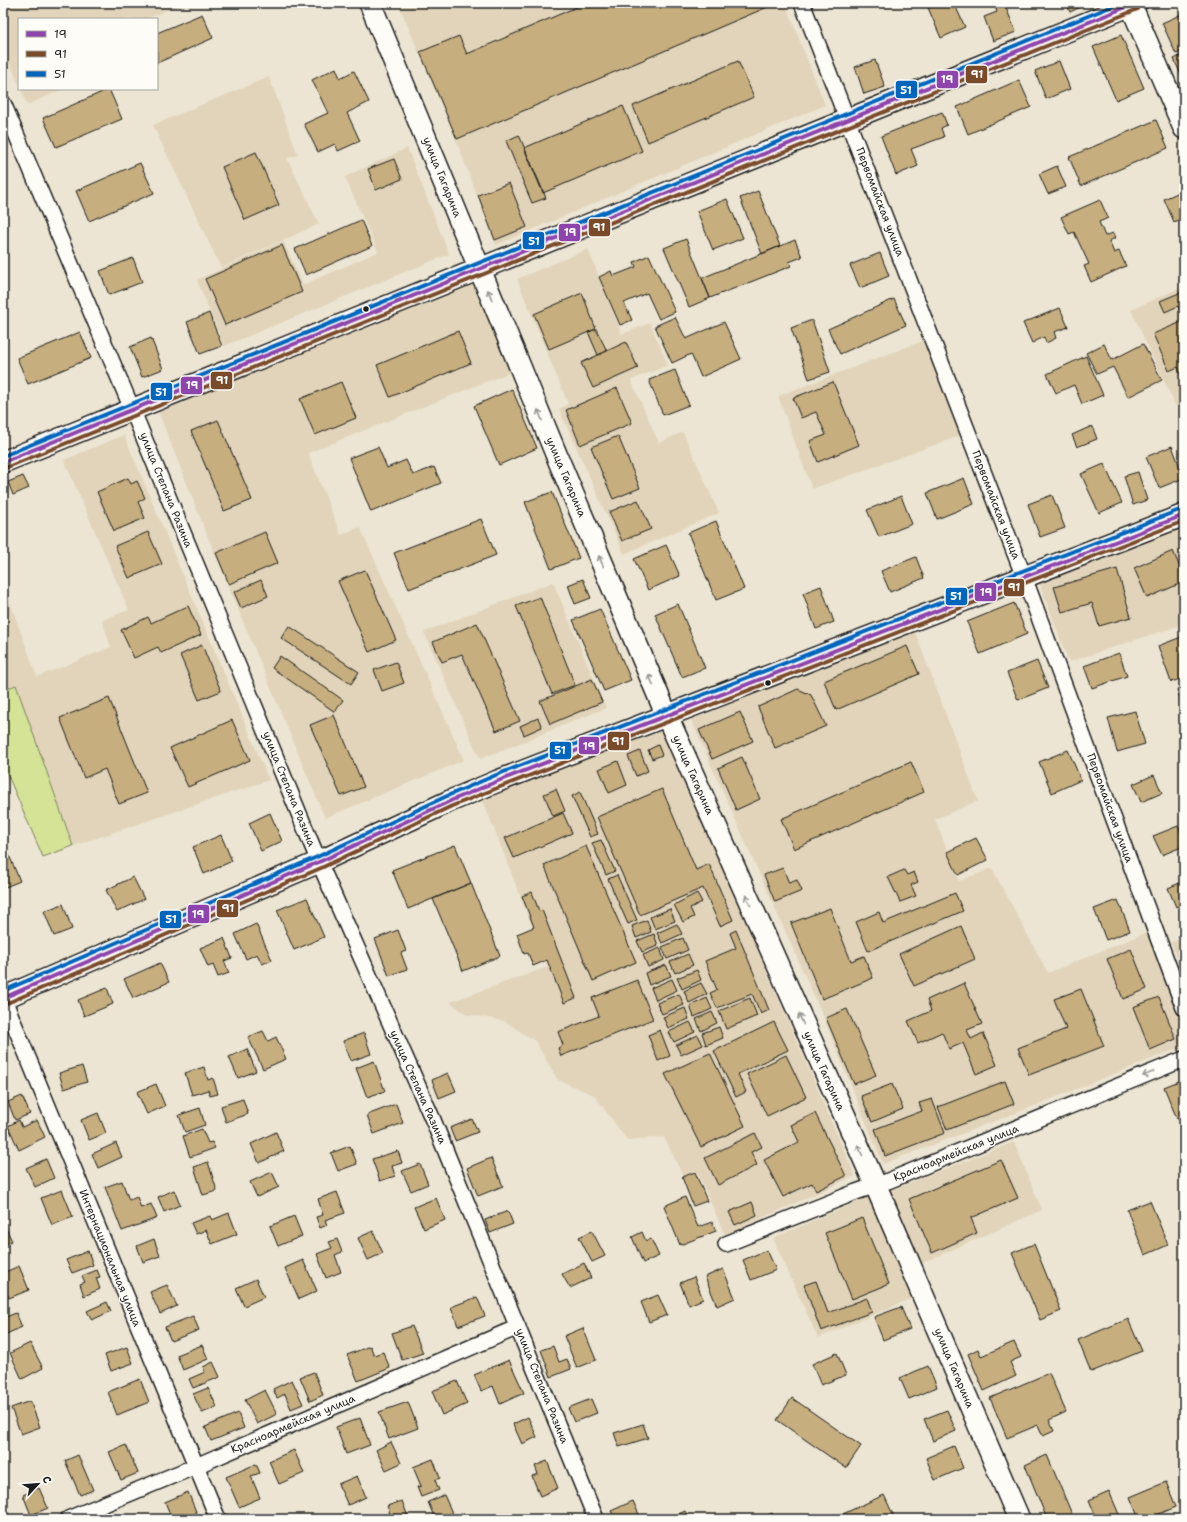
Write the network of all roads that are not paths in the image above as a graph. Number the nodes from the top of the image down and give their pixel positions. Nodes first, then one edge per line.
1 (370, 3) edge
2 (802, 3) edge
3 (1132, 4) edge
4 (3, 102) edge
5 (848, 119) junction
6 (1184, 128) edge
7 (480, 269) junction
8 (132, 409) junction
9 (3, 462) edge
10 (1184, 515) edge
11 (1024, 577) junction
12 (667, 716) junction
13 (319, 862) junction
14 (3, 998) edge
15 (1184, 1008) edge
16 (1184, 1059) edge
17 (876, 1186) junction
18 (726, 1244) dead end
19 (518, 1327) junction
20 (196, 1466) junction
21 (68, 1519) edge
22 (218, 1519) edge
23 (596, 1519) edge
24 (1019, 1519) edge

1 - 7 main road, улица Гагарина
2 - 5 street, Первомайская улица
3 - 5 main road
3 - 6 main road
4 - 8 street, улица Степана Разина
5 - 7 main road
5 - 11 street, Первомайская улица
7 - 8 main road
12 -> 7 main road, улица Гагарина
8 - 9 main road
8 - 13 street, улица Степана Разина
10 - 11 main road
11 - 12 main road
11 - 15 street, Первомайская улица
12 - 13 main road
17 -> 12 main road, улица Гагарина
13 - 14 main road
13 - 19 street, улица Степана Разина
14 - 20 street, Интернациональная улица
16 -> 17 street, Красноармейская улица
17 - 18 street, Красноармейская улица
17 - 24 main road, улица Гагарина
19 - 20 street, Красноармейская улица
19 - 23 street, улица Степана Разина
20 - 21 street, Красноармейская улица
20 - 22 street, Интернациональная улица

